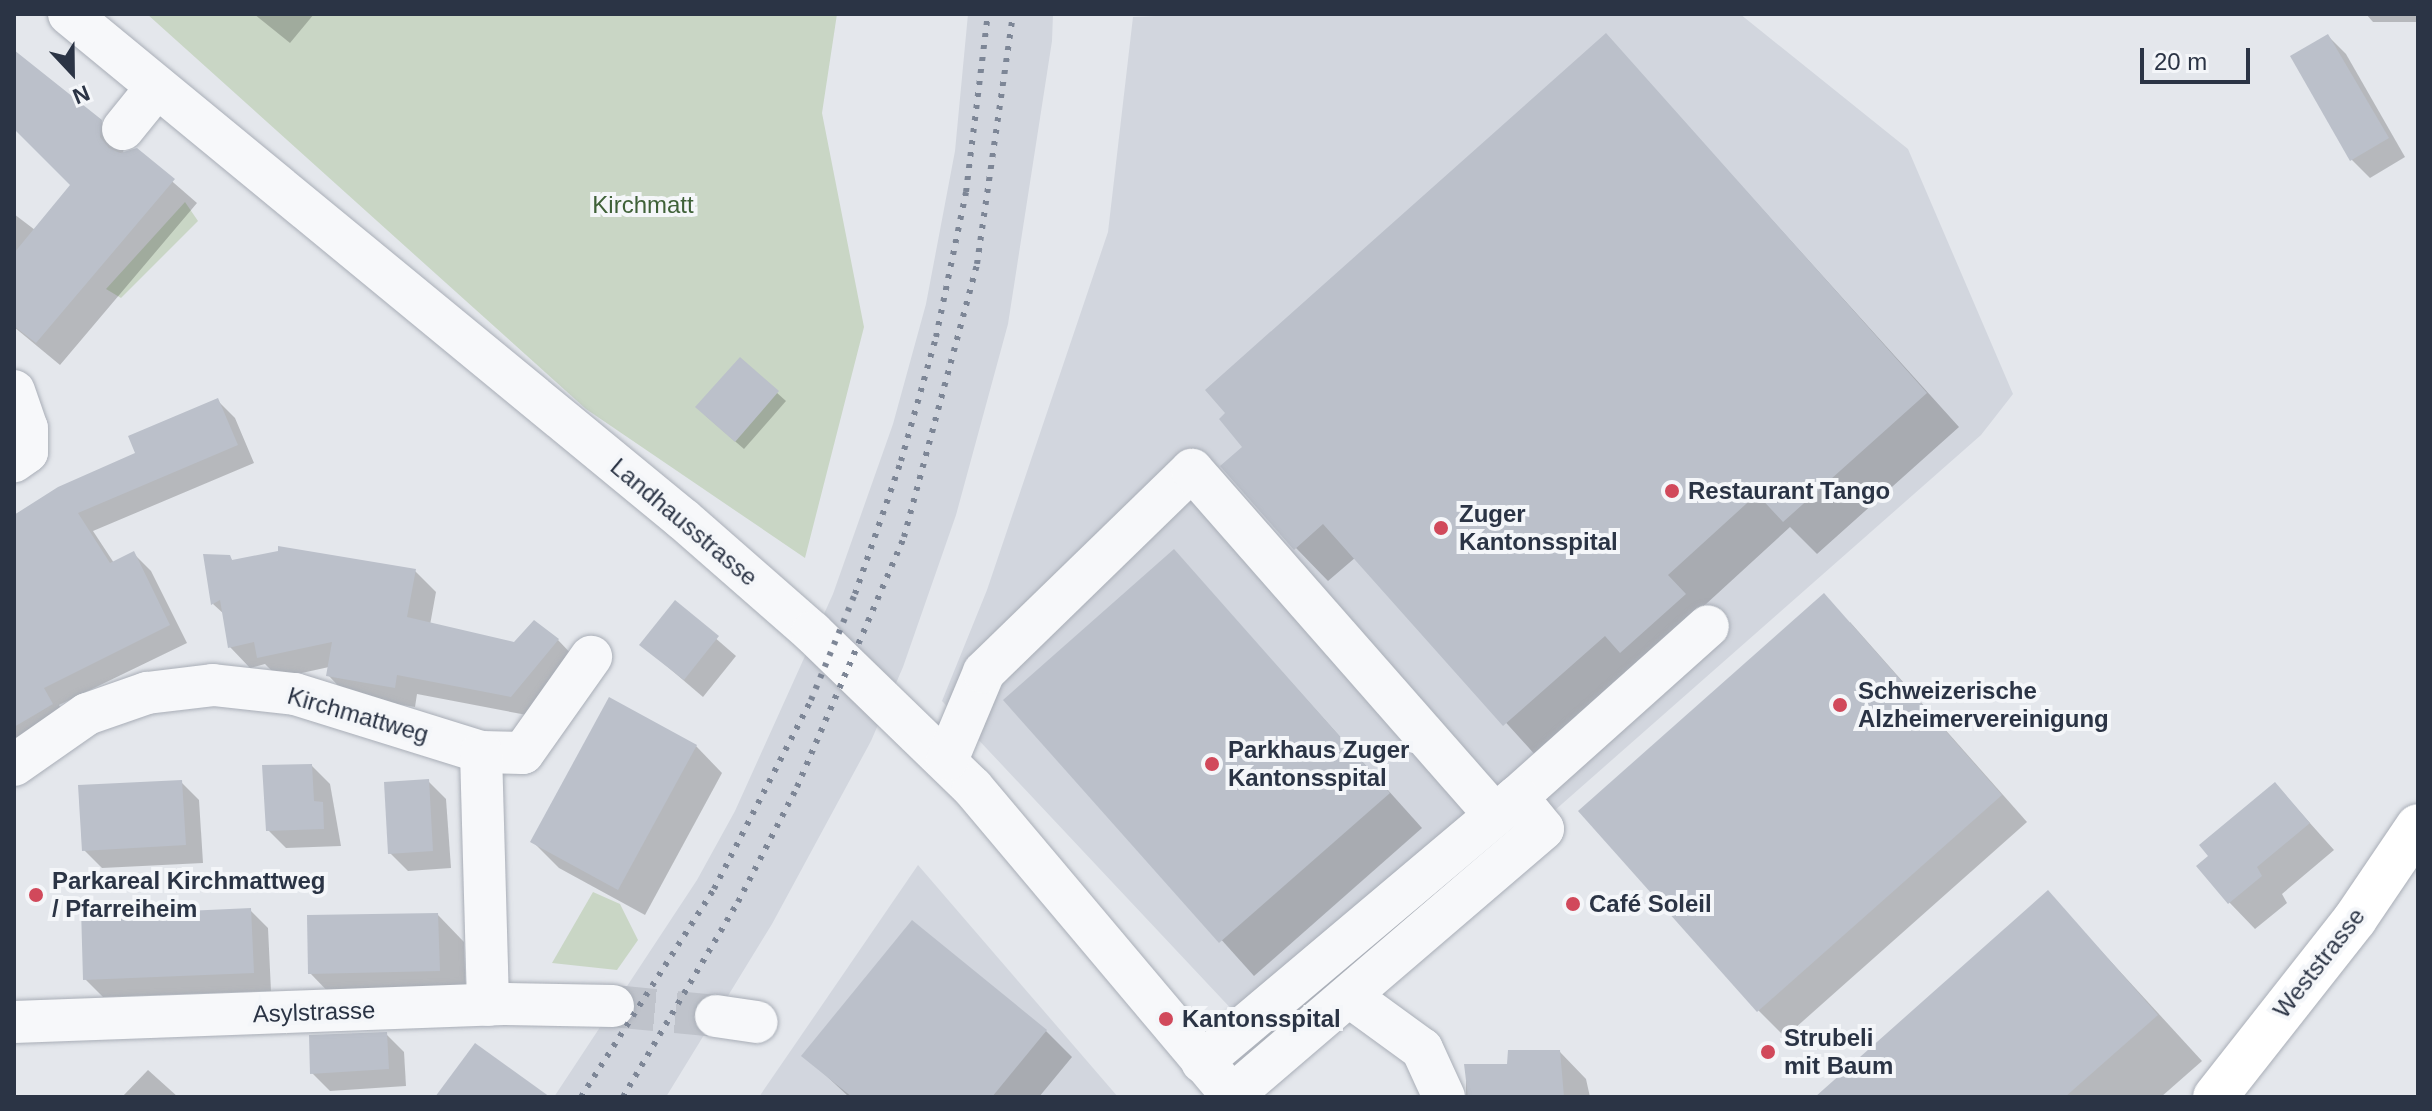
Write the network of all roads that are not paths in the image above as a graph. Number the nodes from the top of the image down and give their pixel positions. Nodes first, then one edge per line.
1 (69, 14) edge
2 (157, 87) junction
3 (123, 129) dead end
4 (14, 391) edge
5 (14, 461) edge
6 (1708, 626) dead end
7 (591, 657) dead end
8 (481, 752) junction
9 (947, 760) junction
10 (14, 765) edge
11 (1503, 817) junction
12 (2418, 826) edge
13 (1349, 996) junction
14 (488, 1005) junction
15 (613, 1006) tunnel mouth
16 (716, 1016) tunnel mouth
17 (14, 1022) edge
18 (757, 1022) dead end
19 (1221, 1083) edge
20 (1444, 1097) edge
21 (2215, 1097) edge

1 - 2 street, Landhausstrasse
2 - 3 street
2 - 9 street, Landhausstrasse
4 - 5 street
6 - 11 street
7 - 8 street, Kirchmattweg
8 - 10 street, Kirchmattweg
8 - 14 street
9 - 11 street
9 - 19 street, Landhausstrasse
11 - 13 street
11 - 19 street
12 - 21 main road, Weststrasse
13 - 19 street
13 - 20 street
14 - 15 street, Asylstrasse
14 - 17 street, Asylstrasse
16 - 18 street

